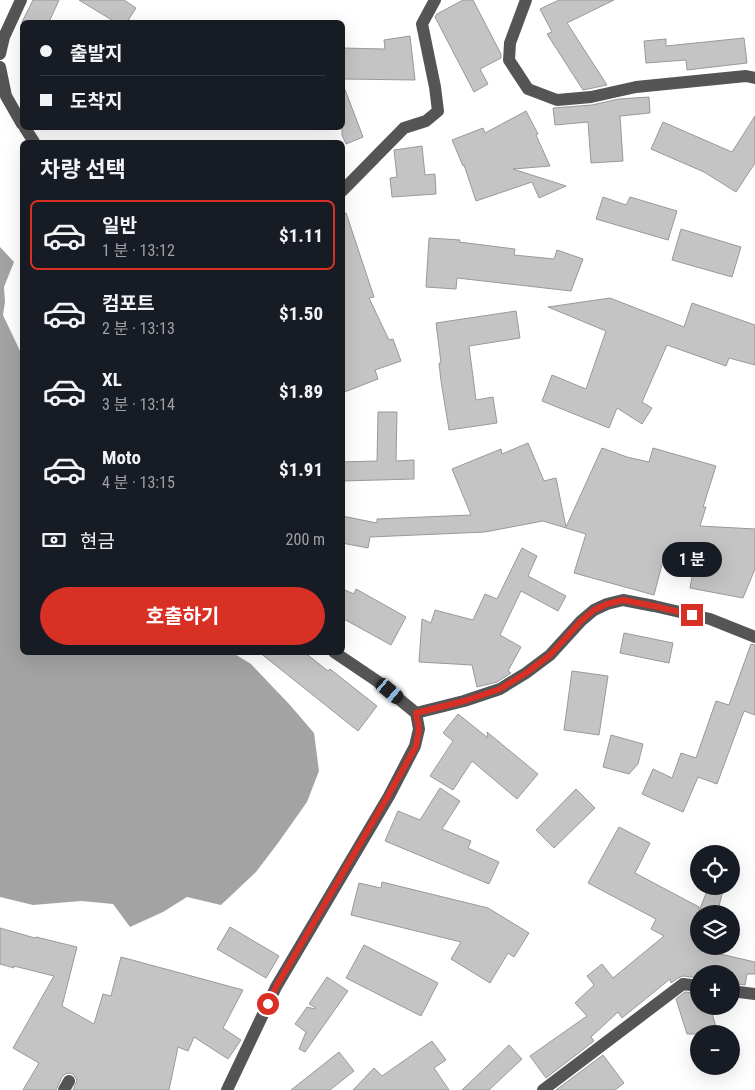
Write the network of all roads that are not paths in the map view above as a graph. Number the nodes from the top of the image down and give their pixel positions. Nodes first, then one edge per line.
1 (21, 0) edge
2 (435, 0) edge
3 (526, 0) edge
4 (0, 54) edge
5 (0, 67) edge
6 (755, 78) edge
7 (20, 120) edge
8 (345, 188) edge
9 (755, 637) edge
10 (339, 655) edge
11 (416, 713) junction
12 (690, 985) edge
13 (740, 992) edge
14 (755, 994) edge
15 (226, 1090) edge
16 (543, 1090) edge

1 - 4 street
2 - 8 street
3 - 6 street
5 - 7 street
9 - 11 street
10 - 11 street
11 - 15 street
12 - 16 street
13 - 14 street

